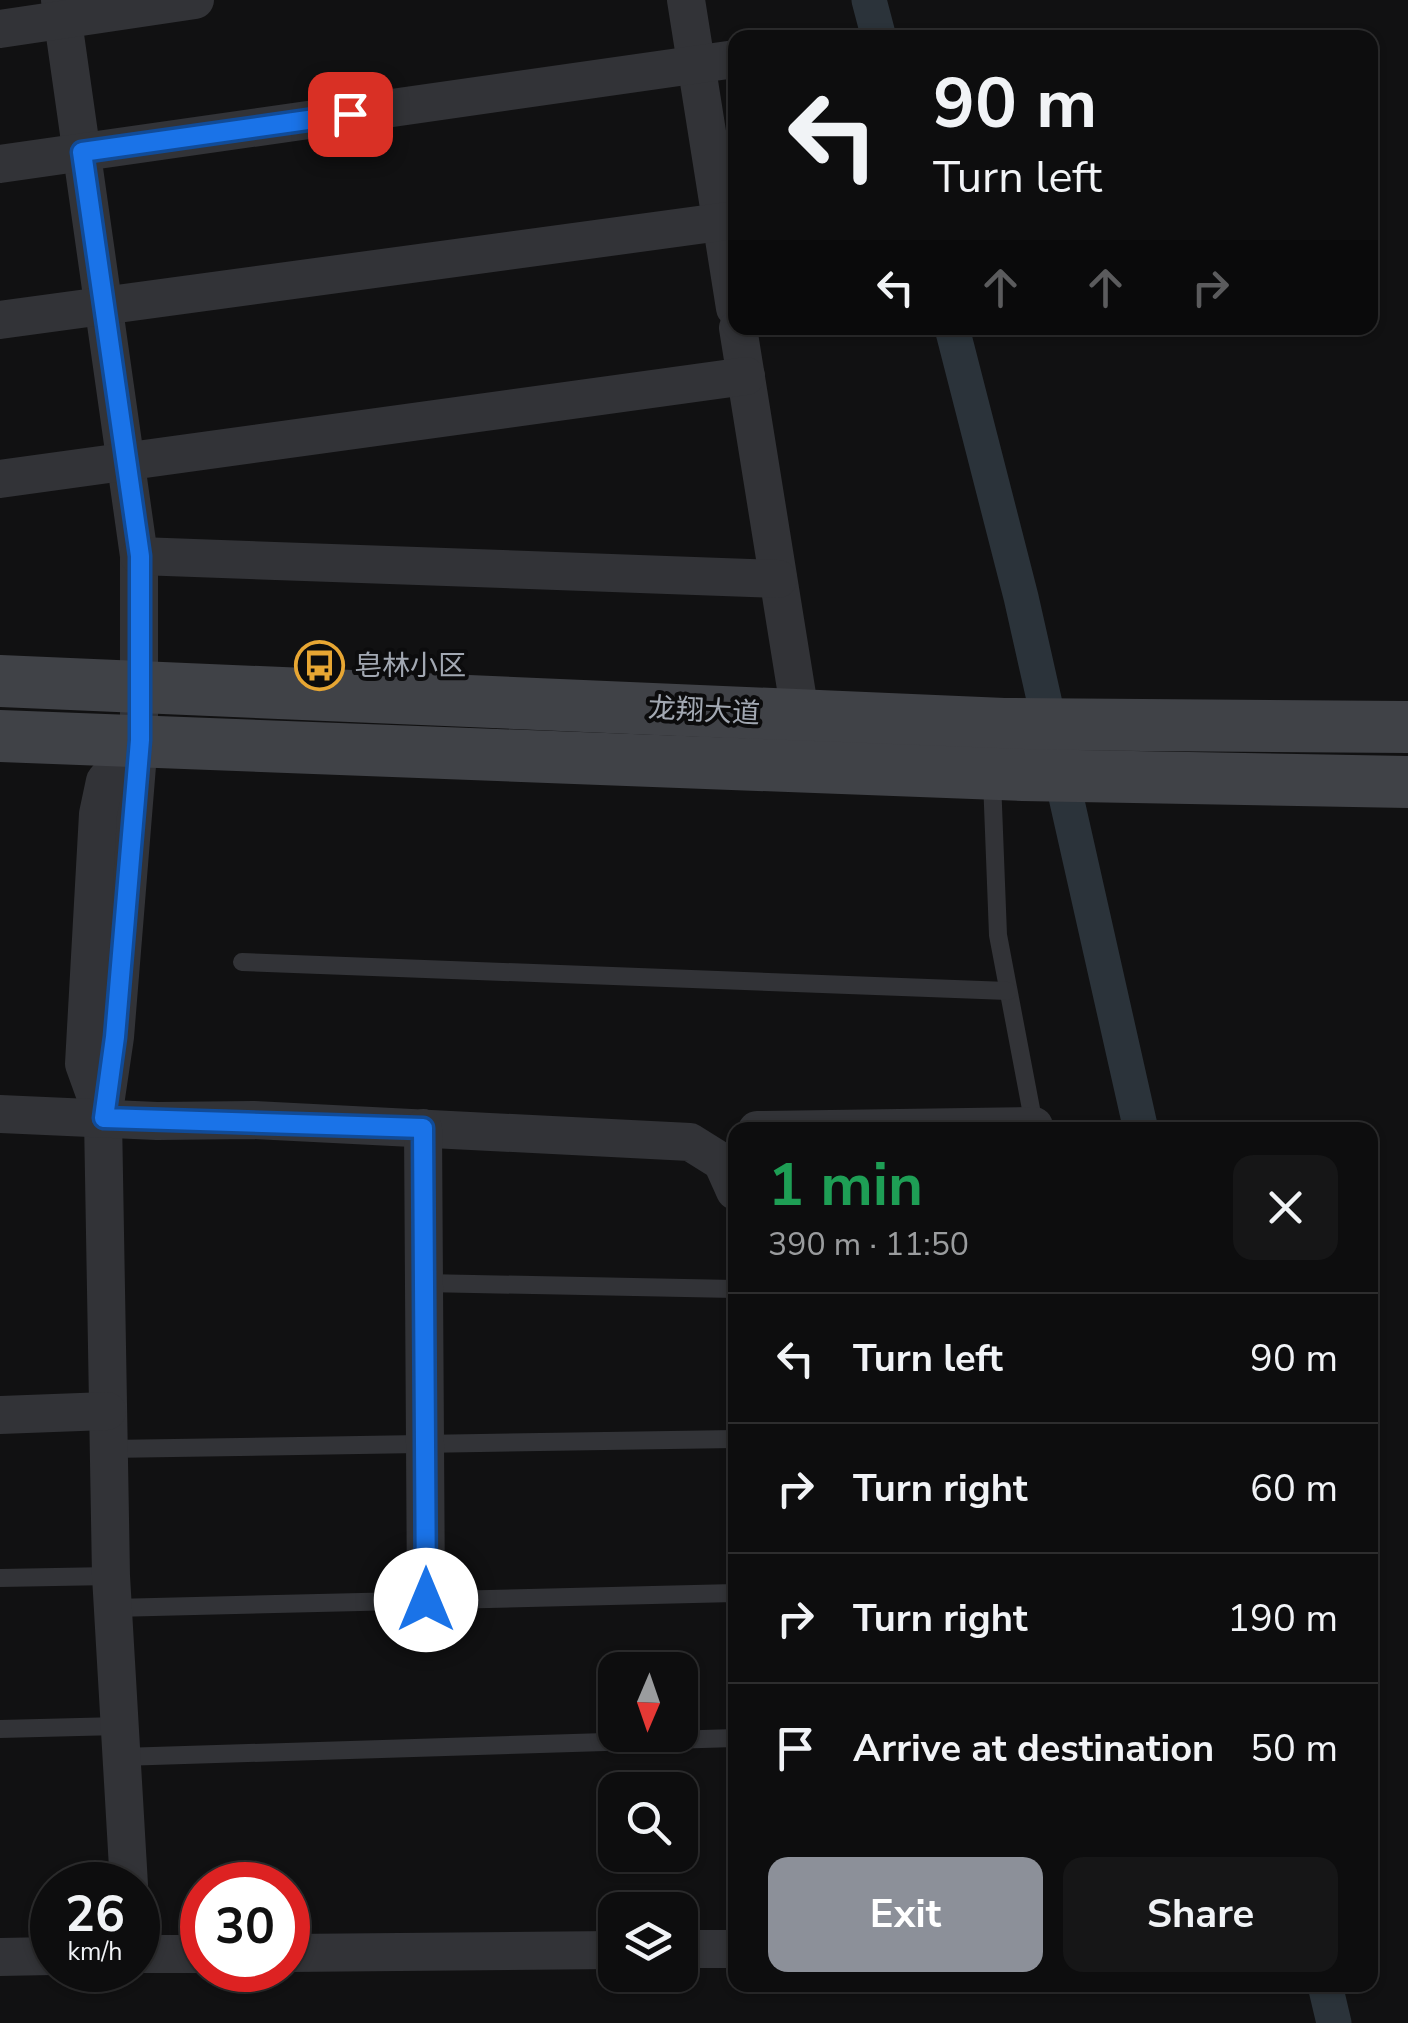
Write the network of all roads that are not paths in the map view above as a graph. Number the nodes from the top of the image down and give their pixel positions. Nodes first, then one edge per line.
1 (195, 0) edge
2 (686, 0) edge
3 (61, 10) edge
4 (0, 29) edge
5 (728, 60) edge
6 (696, 65) junction
7 (82, 152) junction
8 (0, 164) edge
9 (728, 221) edge
10 (104, 306) junction
11 (0, 320) edge
12 (739, 335) edge
13 (746, 376) junction
14 (126, 462) junction
15 (0, 479) edge
16 (140, 556) junction
17 (778, 579) junction
18 (0, 681) edge
19 (142, 686) junction
20 (1408, 727) edge
21 (0, 736) edge
22 (140, 740) junction
23 (804, 741) junction
24 (1008, 775) junction
25 (1408, 782) edge
26 (242, 962) dead end
27 (1008, 991) junction
28 (0, 1114) edge
29 (104, 1118) junction
30 (1034, 1122) edge
31 (423, 1128) junction
32 (728, 1134) edge
33 (690, 1142) junction
34 (728, 1175) edge
35 (424, 1283) junction
36 (728, 1290) edge
37 (107, 1411) junction
38 (0, 1414) edge
39 (728, 1439) edge
40 (425, 1444) junction
41 (108, 1448) junction
42 (0, 1578) edge
43 (112, 1592) junction
44 (728, 1593) edge
45 (426, 1600) junction
46 (0, 1729) edge
47 (728, 1738) edge
48 (120, 1741) junction
49 (128, 1862) edge
50 (728, 1948) edge
51 (698, 1949) edge
52 (598, 1950) edge
53 (310, 1953) edge
54 (30, 1957) edge
55 (0, 1958) edge

1 - 3 street
2 - 6 street
3 - 4 street
3 - 7 street
5 - 6 street
6 - 7 street
6 - 9 street
7 - 8 street
7 - 10 street
9 - 10 street
10 - 11 street
10 - 14 street
12 - 13 street
13 - 14 street
13 - 17 street
14 - 15 street
14 - 16 street
16 - 17 street
16 - 19 street
17 - 23 street
18 - 19 main road, 龙翔大道
19 - 22 street
19 - 23 main road, 龙翔大道
20 - 23 main road, 龙翔大道
21 - 22 main road, 龙翔大道
22 - 23 main road, 龙翔大道
22 - 29 street
23 - 24 main road, 龙翔大道
24 - 25 main road, 龙翔大道
24 - 27 lane
26 - 27 lane
27 - 30 lane
28 - 29 street
29 - 31 street
29 - 37 street
31 - 33 street
31 - 35 street
32 - 33 street
33 - 34 street
35 - 36 lane
35 - 40 street
37 - 38 street
37 - 41 street
39 - 40 lane
40 - 41 lane
40 - 45 street
41 - 43 street
42 - 43 lane
43 - 45 lane
43 - 48 street
44 - 45 lane
46 - 48 lane
47 - 48 lane
48 - 49 street
50 - 51 street
52 - 53 street
54 - 55 street

